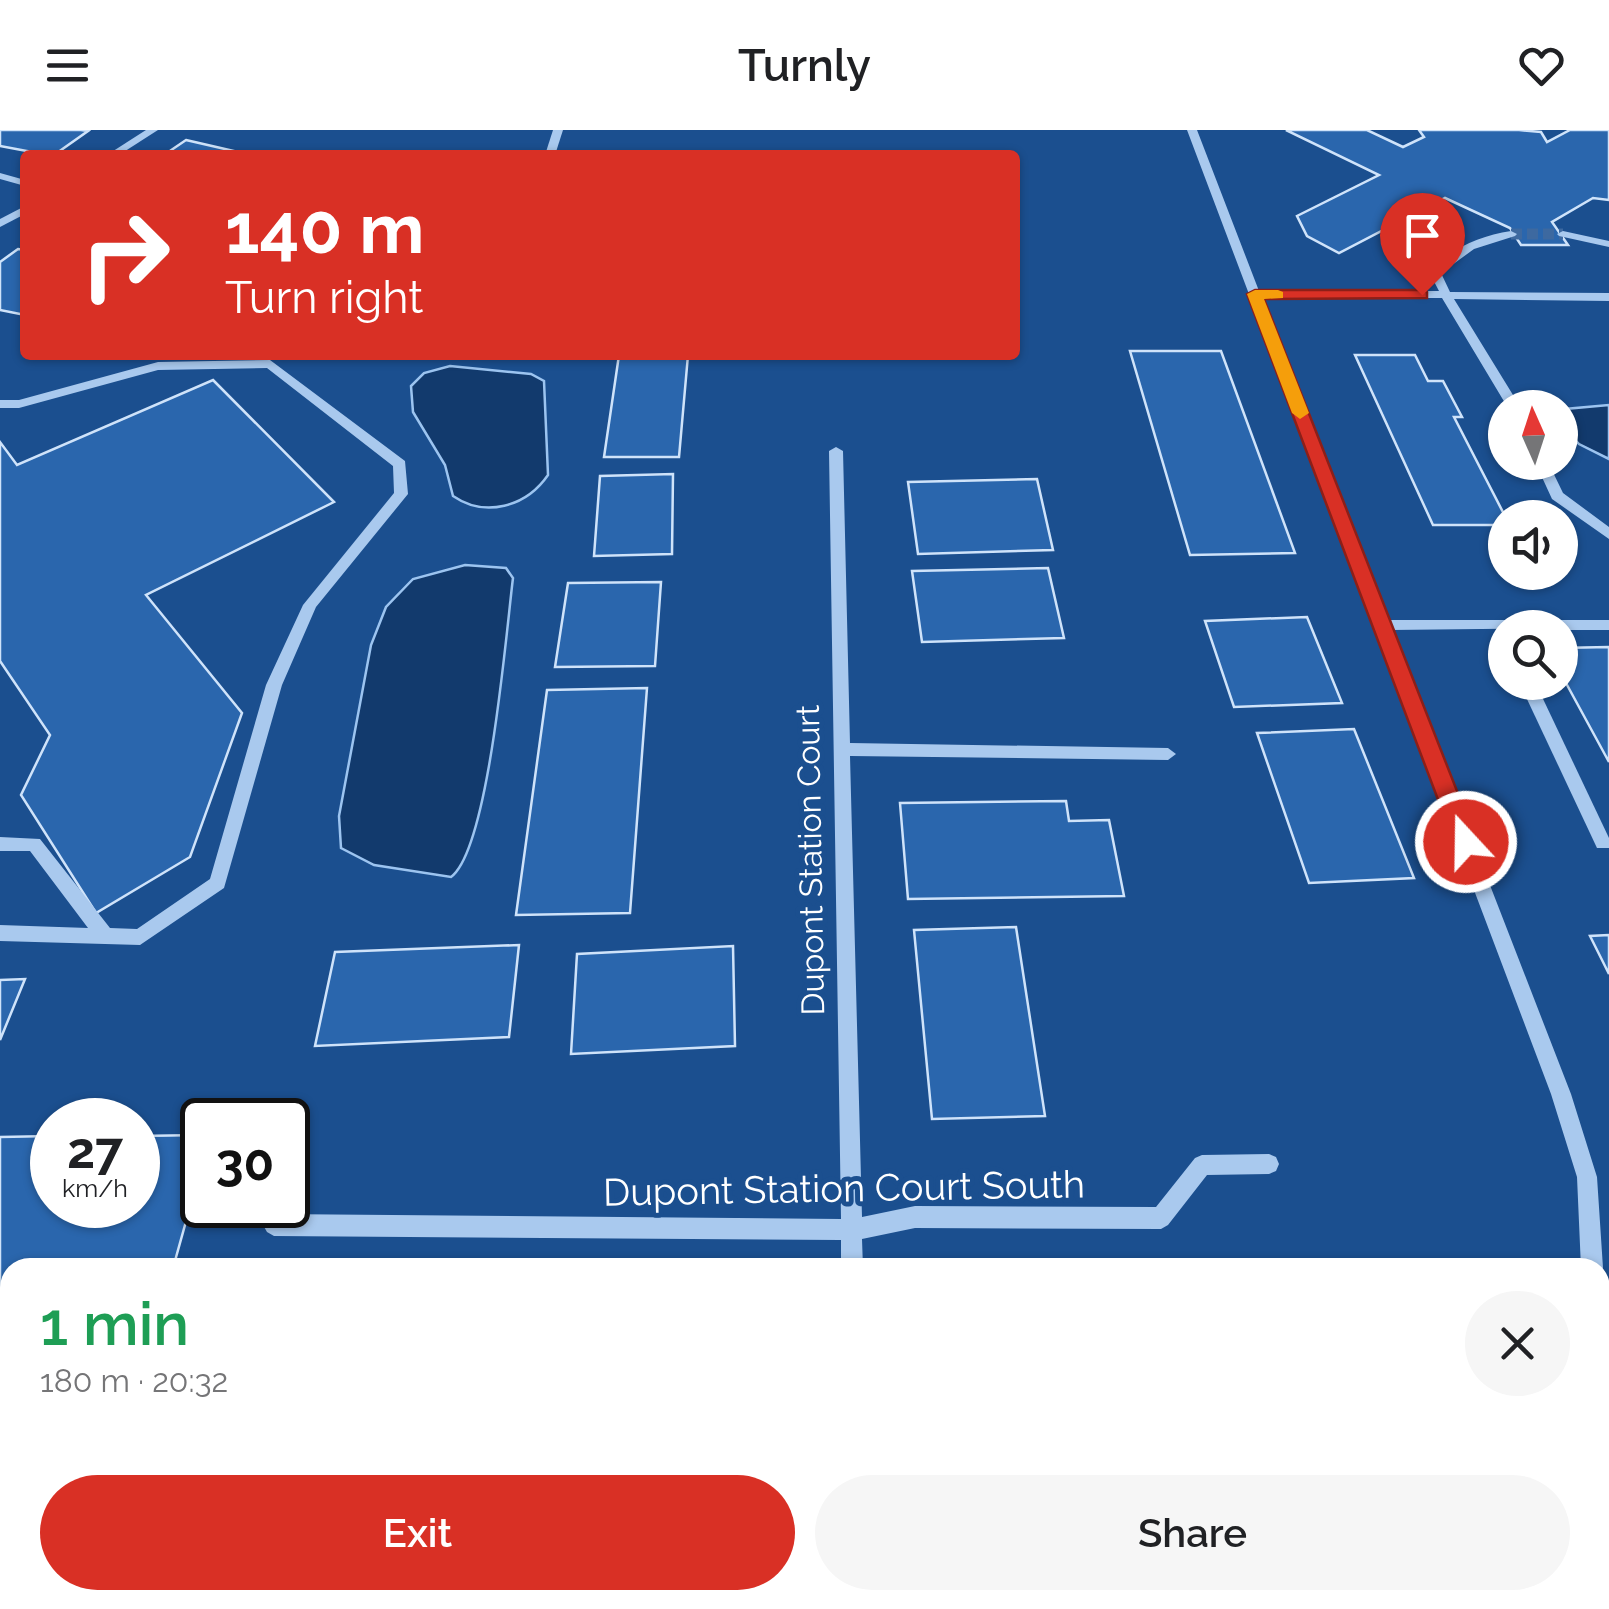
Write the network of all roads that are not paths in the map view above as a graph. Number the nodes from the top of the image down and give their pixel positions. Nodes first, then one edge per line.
1 (153, 130) edge
2 (1192, 130) edge
3 (120, 150) edge
4 (1511, 234) tunnel mouth
5 (1563, 234) tunnel mouth
6 (1609, 244) edge
7 (1255, 294) junction
8 (1446, 294) junction
9 (1609, 297) edge
10 (1504, 390) edge
11 (0, 404) edge
12 (836, 451) dead end
13 (1549, 480) edge
14 (1609, 534) edge
15 (1609, 625) edge
16 (1384, 626) junction
17 (1578, 626) edge
18 (1488, 630) edge
19 (1535, 700) edge
20 (840, 749) junction
21 (1168, 754) dead end
22 (1603, 843) dead end
23 (0, 844) edge
24 (0, 933) edge
25 (106, 937) junction
26 (1269, 1164) dead end
27 (1598, 1179) edge
28 (310, 1225) edge
29 (852, 1230) junction
30 (852, 1258) edge
31 (1593, 1258) edge

1 - 3 street
2 - 7 street
4 - 8 street
5 - 6 street
7 - 8 street
7 - 16 street
8 - 9 street
8 - 10 street
11 - 25 street
12 - 20 street, Dupont Station Court
13 - 14 street
15 - 17 street
16 - 18 street
16 - 27 street
19 - 22 street
20 - 21 street
20 - 29 street, Dupont Station Court
23 - 25 street
24 - 25 street
26 - 29 street, Dupont Station Court South
27 - 31 street
28 - 29 street, Dupont Station Court South
29 - 30 street, Dupont Station Court

